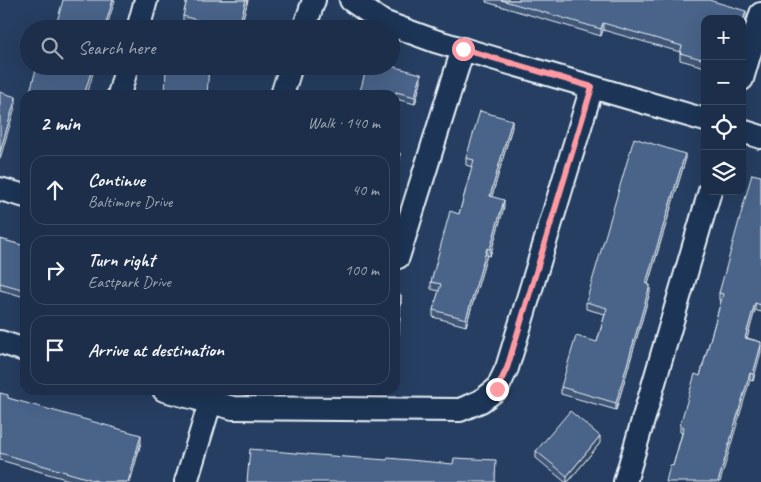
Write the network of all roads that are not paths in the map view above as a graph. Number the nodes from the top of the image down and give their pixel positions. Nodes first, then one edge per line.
1 (146, 0) edge
2 (314, 0) edge
3 (351, 0) edge
4 (761, 14) edge
5 (140, 20) edge
6 (307, 20) edge
7 (380, 20) edge
8 (400, 28) edge
9 (463, 49) junction
10 (746, 65) edge
11 (125, 75) edge
12 (289, 75) edge
13 (592, 87) junction
14 (120, 90) edge
15 (284, 90) edge
16 (701, 119) edge
17 (746, 133) edge
18 (761, 137) edge
19 (0, 189) edge
20 (20, 195) edge
21 (709, 195) edge
22 (400, 251) edge
23 (0, 342) edge
24 (20, 348) edge
25 (183, 395) edge
26 (210, 402) junction
27 (186, 482) edge
28 (625, 482) edge

1 - 5 street
2 - 6 street
3 - 7 street
4 - 10 street
8 - 9 street
9 - 13 street
9 - 22 street
11 - 14 street
12 - 15 street
13 - 16 street
13 - 26 street
17 - 18 street
19 - 20 street
21 - 28 street
23 - 24 street
25 - 26 street
26 - 27 street

